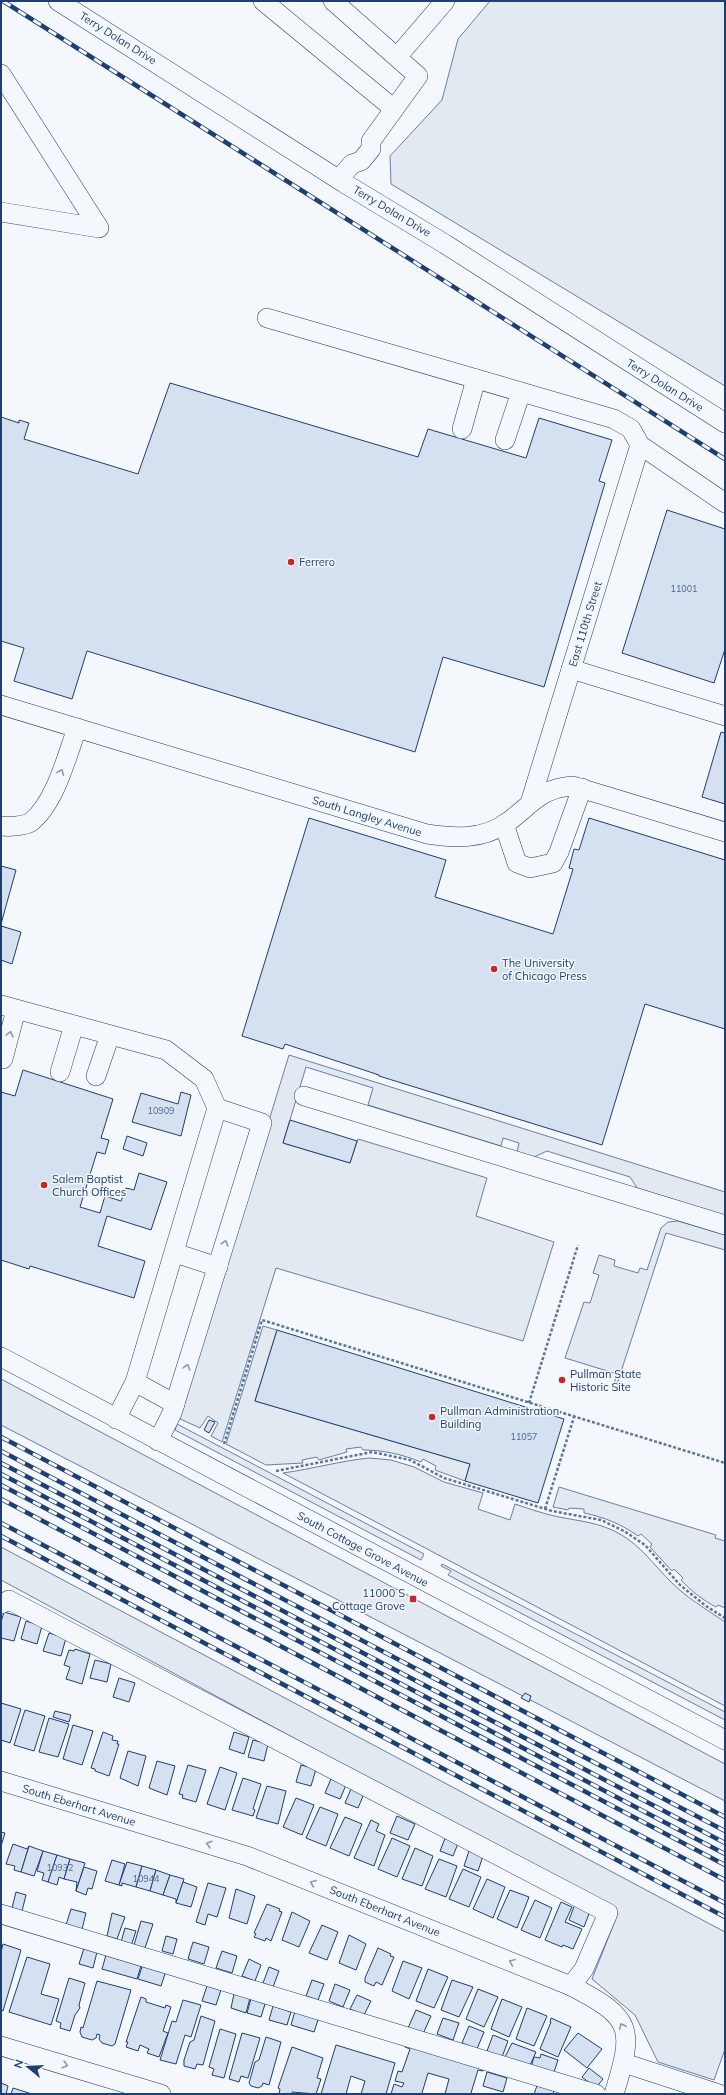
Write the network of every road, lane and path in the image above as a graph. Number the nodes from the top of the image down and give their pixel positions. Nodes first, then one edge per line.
1 (58, 1) edge
2 (263, 1) edge
3 (333, 1) edge
4 (445, 1) edge
5 (397, 58) junction
6 (1, 74) edge
7 (394, 109) junction
8 (339, 179) junction
9 (1, 212) edge
10 (267, 318) dead end
11 (476, 378) junction
12 (521, 392) junction
13 (725, 423) edge
14 (462, 429) dead end
15 (505, 440) dead end
16 (640, 445) junction
17 (725, 503) edge
18 (571, 670) junction
19 (1, 705) edge
20 (725, 716) edge
21 (77, 728) junction
22 (582, 788) junction
23 (530, 803) junction
24 (504, 824) junction
25 (1, 826) edge
26 (725, 832) edge
27 (9, 1008) edge
28 (74, 1025) junction
29 (110, 1035) junction
30 (1, 1058) edge
31 (60, 1072) dead end
32 (96, 1076) dead end
33 (304, 1096) dead end
34 (217, 1108) junction
35 (725, 1225) edge
36 (578, 1245) dead end
37 (175, 1253) junction
38 (218, 1268) junction
39 (1, 1357) edge
40 (135, 1382) junction
41 (529, 1403) junction
42 (175, 1404) junction
43 (574, 1416) junction
44 (116, 1419) junction
45 (158, 1441) junction
46 (224, 1444) dead end
47 (725, 1462) edge
48 (276, 1471) dead end
49 (545, 1509) junction
50 (1, 1604) edge
51 (725, 1618) edge
52 (725, 1740) edge
53 (1, 1781) edge
54 (1, 1914) edge
55 (571, 1986) junction
56 (1, 2046) edge
57 (624, 2063) junction
58 (161, 2094) edge
59 (596, 2094) edge
60 (614, 2094) edge
61 (719, 2094) edge

1 - 8 street, Terry Dolan Drive
2 - 7 street
3 - 5 street
4 - 5 street
5 - 7 street
6 - 9 street
7 - 8 street
8 - 13 street, Terry Dolan Drive
10 - 11 street
11 - 12 street
11 - 14 street
12 - 15 street
12 - 16 street
16 - 17 street
16 - 18 street, East 110th Street
18 - 20 street
18 - 23 street, East 110th Street
19 - 21 street, South Langley Avenue
21 - 24 street, South Langley Avenue
25 -> 21 street
22 - 23 street, South Langley Avenue
22 - 24 street
22 - 26 street, South Langley Avenue
23 - 24 street, South Langley Avenue
27 - 28 street
30 -> 27 street
28 - 29 street
28 - 31 street
29 - 32 street
29 - 34 street
33 - 35 street
34 - 37 street
38 -> 34 street
36 - 41 path
37 - 38 street
37 - 40 street
42 -> 38 street
39 - 44 street, South Cottage Grove Avenue
40 - 42 street
40 - 44 street
41 - 43 path
41 - 46 path
42 - 45 street
43 - 47 path
43 - 49 path
44 - 45 street, South Cottage Grove Avenue
45 - 52 street, South Cottage Grove Avenue
48 - 49 path
49 - 51 path
50 - 55 street
55 -> 53 street, South Eberhart Avenue
54 - 59 street
57 -> 55 street, South Eberhart Avenue
56 -> 58 street
57 - 60 street, South Eberhart Avenue
57 - 61 street

